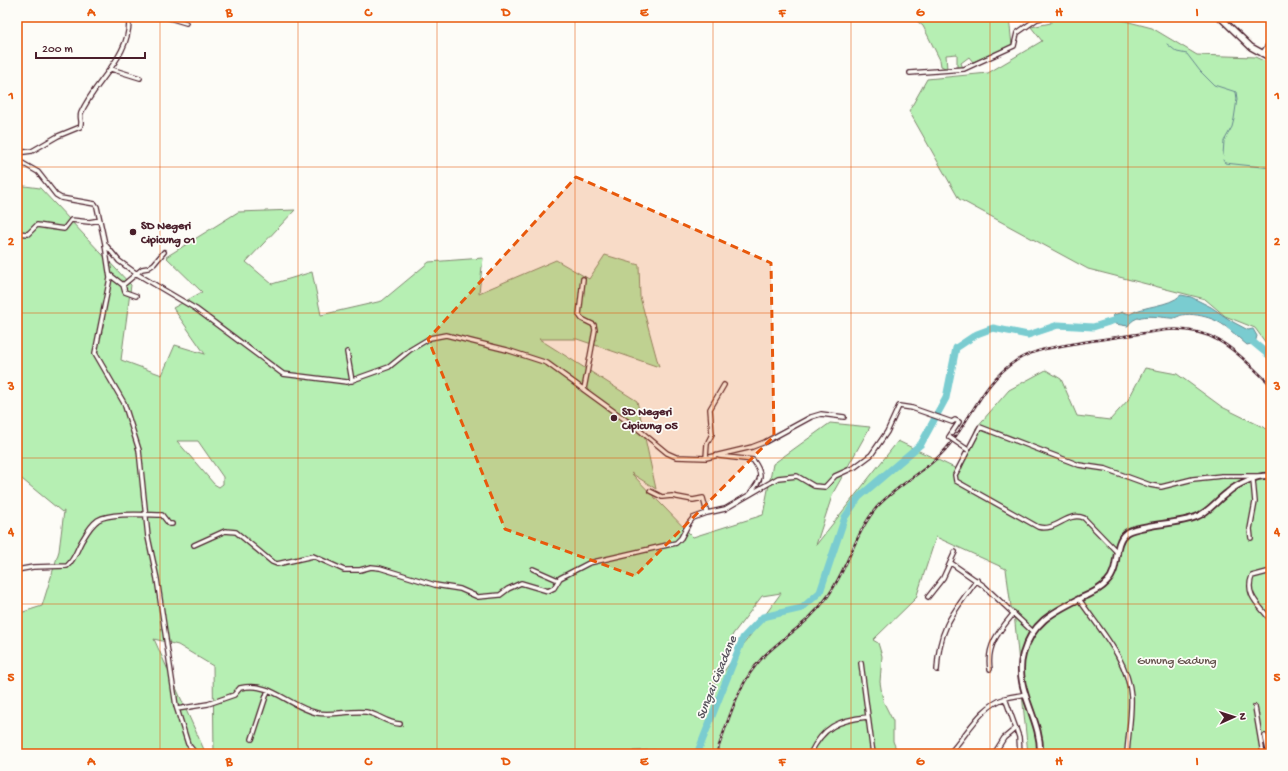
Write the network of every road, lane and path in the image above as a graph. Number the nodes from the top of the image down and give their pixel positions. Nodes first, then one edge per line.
1 (129, 17) edge
2 (166, 17) edge
3 (1044, 17) edge
4 (1220, 17) edge
5 (1037, 18) edge
6 (186, 23) dead end
7 (1271, 41) edge
8 (1262, 54) junction
9 (1271, 58) edge
10 (110, 69) junction
11 (910, 73) dead end
12 (140, 78) dead end
13 (17, 154) edge
14 (17, 160) edge
15 (100, 220) junction
16 (17, 233) edge
17 (105, 244) junction
18 (164, 252) dead end
19 (137, 274) junction
20 (110, 275) junction
21 (583, 279) dead end
22 (123, 285) junction
23 (136, 296) dead end
24 (347, 352) dead end
25 (352, 380) junction
26 (724, 385) dead end
27 (584, 389) junction
28 (844, 417) dead end
29 (968, 450) junction
30 (716, 456) junction
31 (706, 458) junction
32 (1261, 476) junction
33 (1271, 476) edge
34 (1253, 480) junction
35 (650, 491) dead end
36 (749, 494) junction
37 (707, 513) junction
38 (146, 515) junction
39 (172, 524) dead end
40 (1251, 538) dead end
41 (194, 545) dead end
42 (955, 552) dead end
43 (1118, 553) junction
44 (951, 563) junction
45 (533, 568) dead end
46 (17, 570) edge
47 (1271, 571) edge
48 (558, 580) junction
49 (977, 580) junction
50 (928, 597) dead end
51 (1079, 599) junction
52 (1014, 612) junction
53 (1271, 621) edge
54 (1032, 631) junction
55 (861, 663) dead end
56 (990, 669) dead end
57 (937, 670) dead end
58 (268, 690) junction
59 (1025, 694) junction
60 (1005, 698) junction
61 (1255, 707) dead end
62 (177, 709) junction
63 (868, 717) junction
64 (400, 724) dead end
65 (1016, 728) junction
66 (1265, 736) dead end
67 (252, 739) dead end
68 (196, 754) edge
69 (810, 754) edge
70 (873, 754) edge
71 (949, 754) edge
72 (994, 754) edge
73 (1020, 754) edge
74 (1040, 754) edge
75 (1127, 754) edge
76 (1263, 754) edge
77 (1269, 754) edge

1 - 10 street
2 - 6 street
3 - 5 street
4 - 8 main road
5 - 11 street
7 - 8 street
8 - 9 main road
10 - 12 street
10 - 13 street
14 - 15 street
15 - 16 street
15 - 17 street
17 - 19 street
17 - 20 street
18 - 19 street
19 - 22 street
19 - 25 street
20 - 22 street
20 - 38 street
21 - 27 street
22 - 23 street
24 - 25 street
25 - 27 street
26 - 31 street
27 - 31 street
28 - 30 street
29 - 32 street
29 - 36 street, bridge
29 - 43 street
30 - 31 street
30 - 36 street
32 - 33 street
32 - 34 street
34 - 40 street
34 - 43 street
35 - 37 street
36 - 37 street
37 - 48 street
38 - 39 street
38 - 46 street
38 - 62 street
41 - 48 street
42 - 44 street
43 - 51 street
44 - 49 street
44 - 50 street
45 - 48 street
47 - 53 street
49 - 52 street
49 - 57 street
51 - 54 street
51 - 75 street
52 - 54 street
52 - 56 street
54 - 59 street
55 - 63 street
58 - 62 street
58 - 64 street
58 - 67 street
59 - 60 street
59 - 74 street
60 - 65 street
60 - 71 street
61 - 76 street
62 - 68 street
63 - 69 street
63 - 70 street
65 - 72 street
65 - 73 street
66 - 77 street

